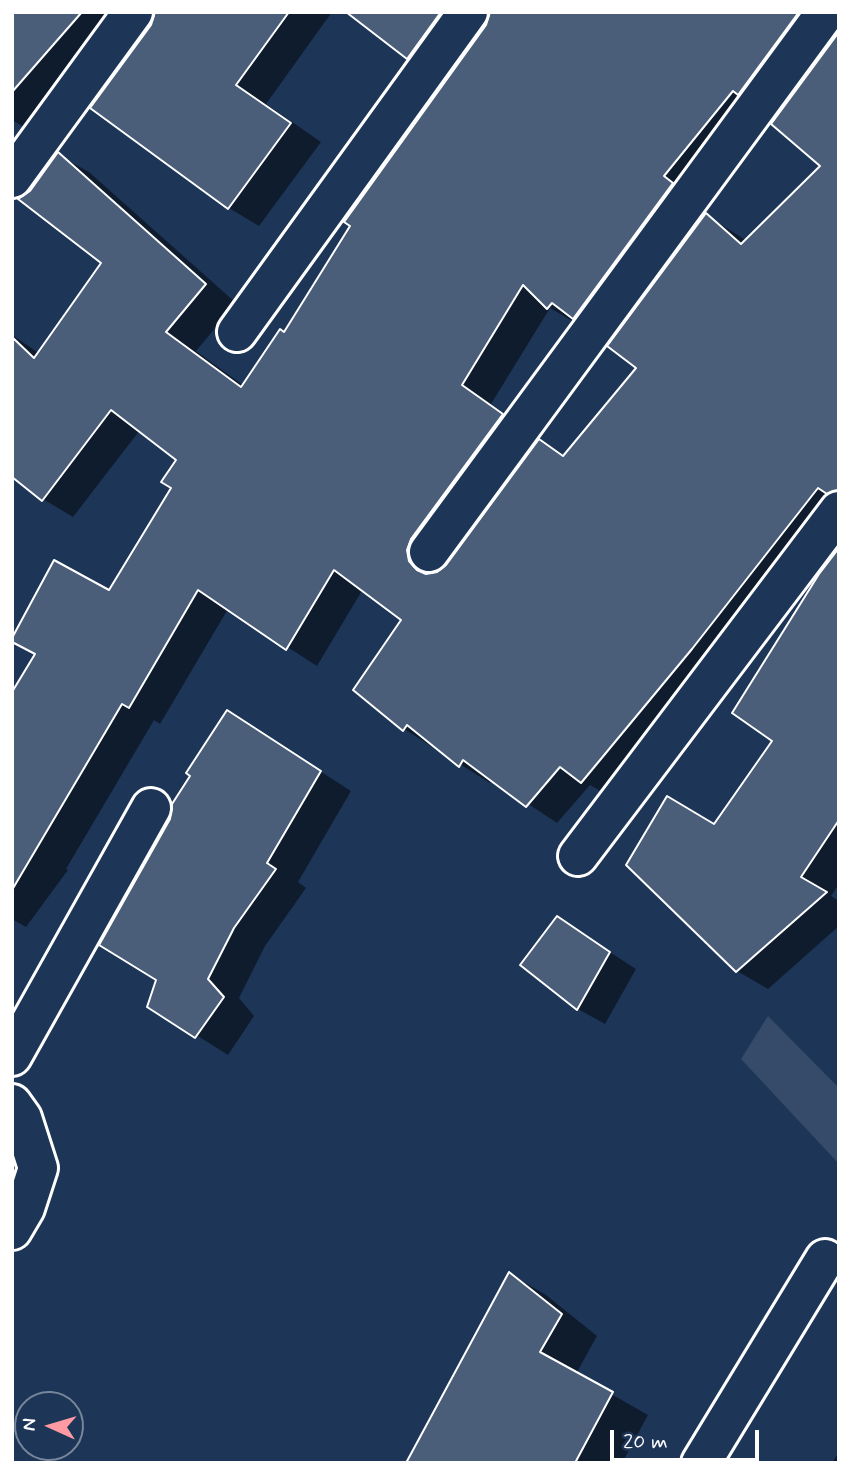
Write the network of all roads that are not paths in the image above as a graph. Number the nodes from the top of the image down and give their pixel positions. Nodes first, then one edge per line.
1 (133, 12) edge
2 (468, 12) edge
3 (826, 12) edge
4 (12, 178) edge
5 (237, 332) dead end
6 (839, 511) edge
7 (429, 552) dead end
8 (151, 808) dead end
9 (578, 856) dead end
10 (12, 1056) edge
11 (12, 1104) edge
12 (12, 1230) edge
13 (825, 1259) dead end
14 (701, 1463) edge

1 - 4 street
2 - 5 street
3 - 7 street
6 - 9 street
8 - 10 street
11 - 12 street
13 - 14 street

